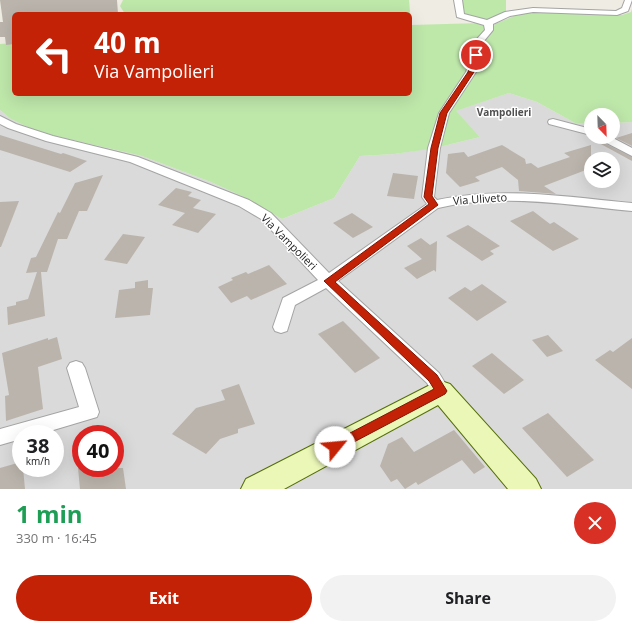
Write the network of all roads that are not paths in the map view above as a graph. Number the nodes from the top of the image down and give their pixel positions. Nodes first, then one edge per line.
1 (458, 0) edge
2 (629, 0) edge
3 (486, 23) junction
4 (0, 119) edge
5 (553, 122) dead end
6 (584, 130) edge
7 (616, 144) edge
8 (632, 153) edge
9 (434, 205) junction
10 (632, 207) edge
11 (328, 281) junction
12 (281, 327) dead end
13 (76, 368) dead end
14 (441, 391) junction
15 (0, 437) edge
16 (256, 489) edge
17 (526, 489) edge

1 - 3 street
2 - 3 street
3 - 9 street
4 - 11 street, Via Vampolieri
5 - 6 street
7 - 8 street
9 - 10 street, Via Uliveto
9 - 11 street, Via Uliveto
11 - 12 street, Via Uliveto
11 - 14 street, Via Vampolieri
13 - 15 street
14 - 16 street
14 - 17 street, Via Vampolieri

